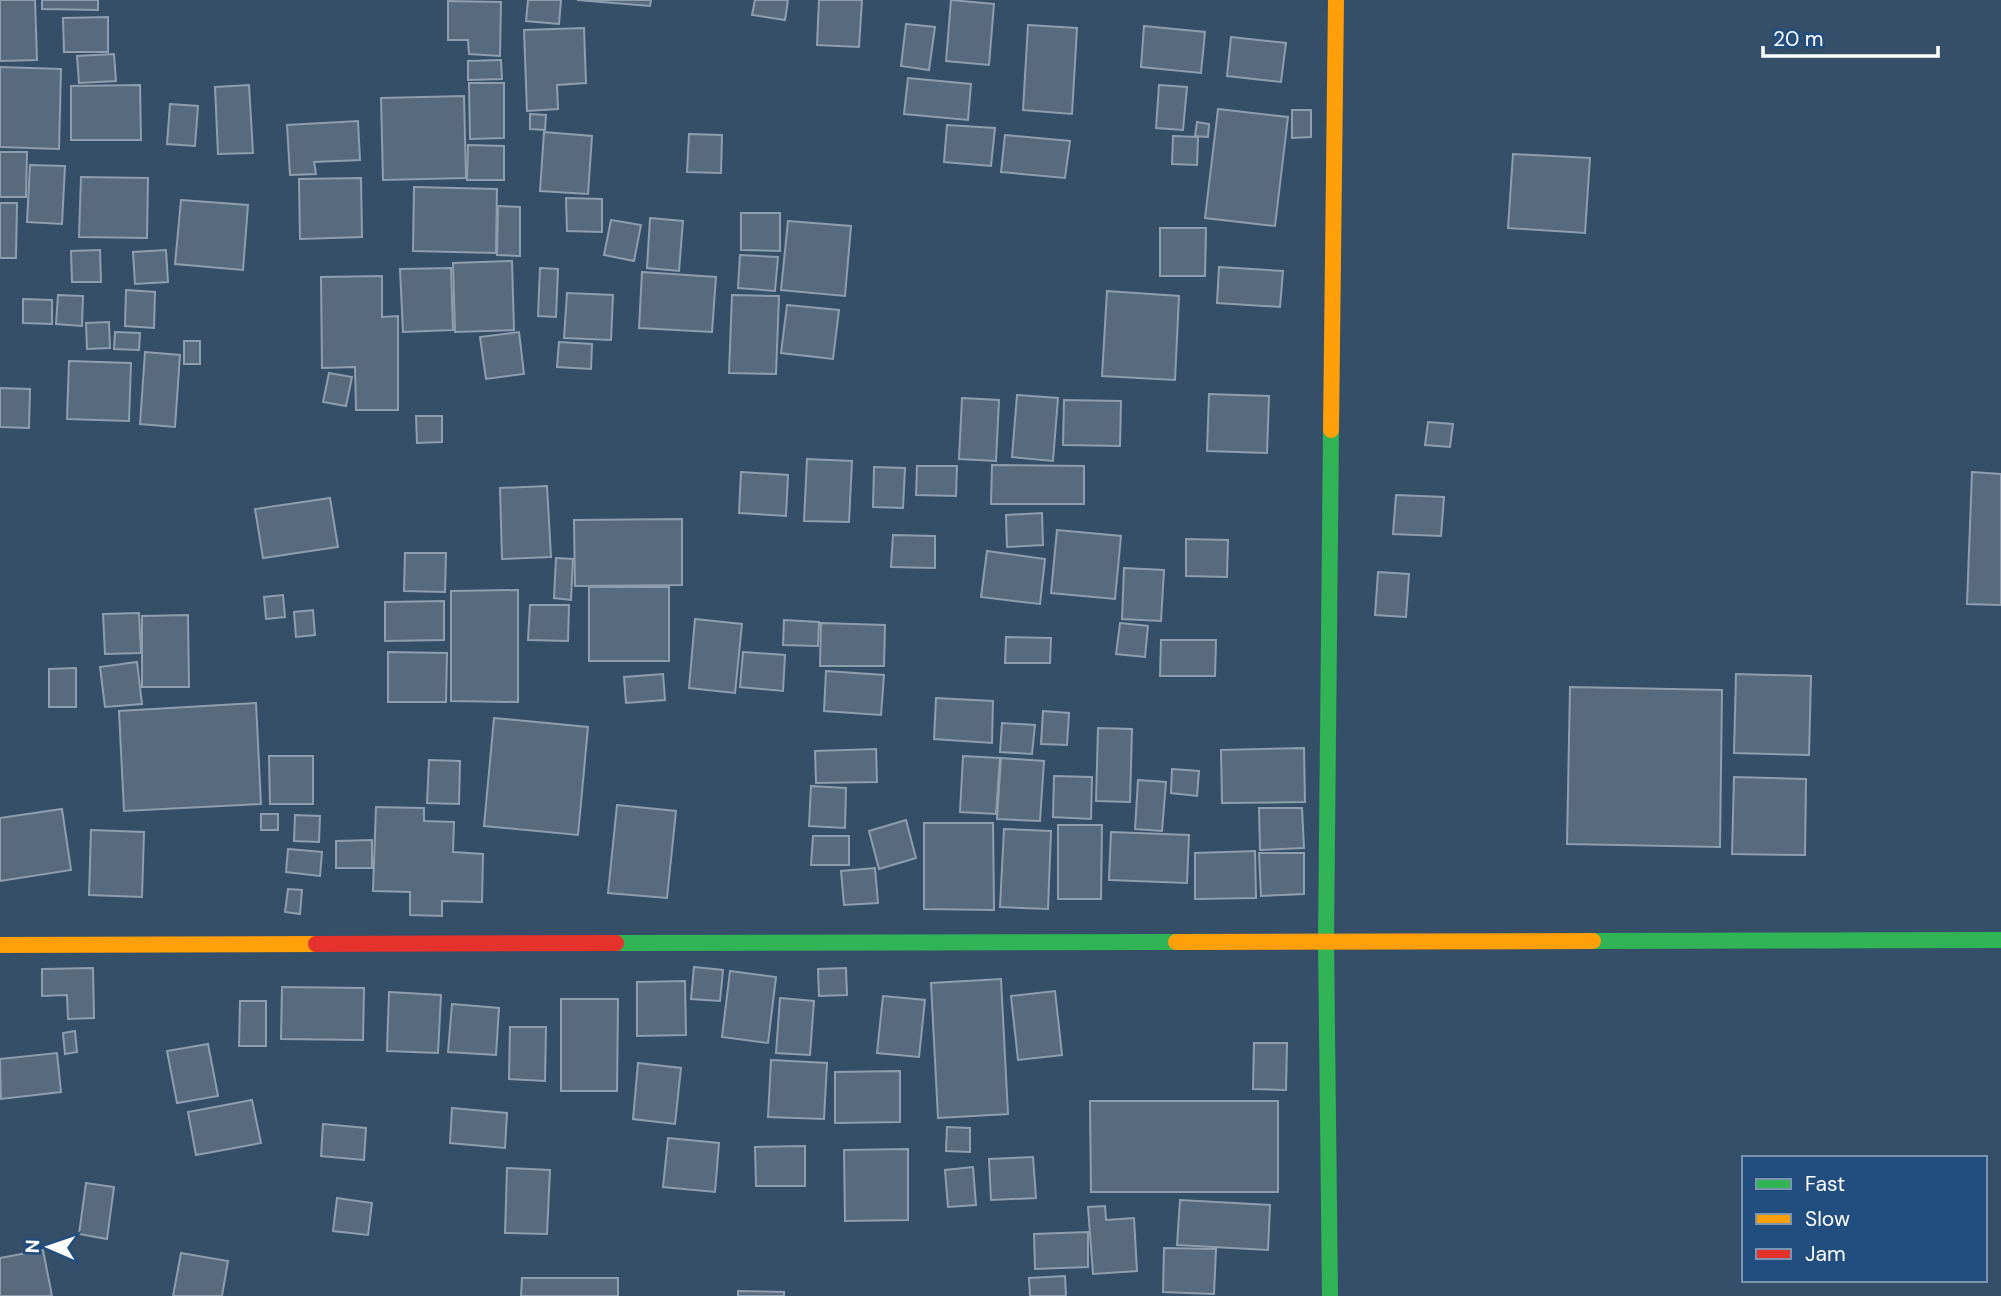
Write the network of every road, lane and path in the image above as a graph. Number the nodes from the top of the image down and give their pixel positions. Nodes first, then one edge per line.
1 (1336, 0) edge
2 (2001, 940) edge
3 (1326, 941) junction
4 (0, 945) edge
5 (1330, 1296) edge

1 - 3 street
2 - 3 street
3 - 4 street
3 - 5 street

